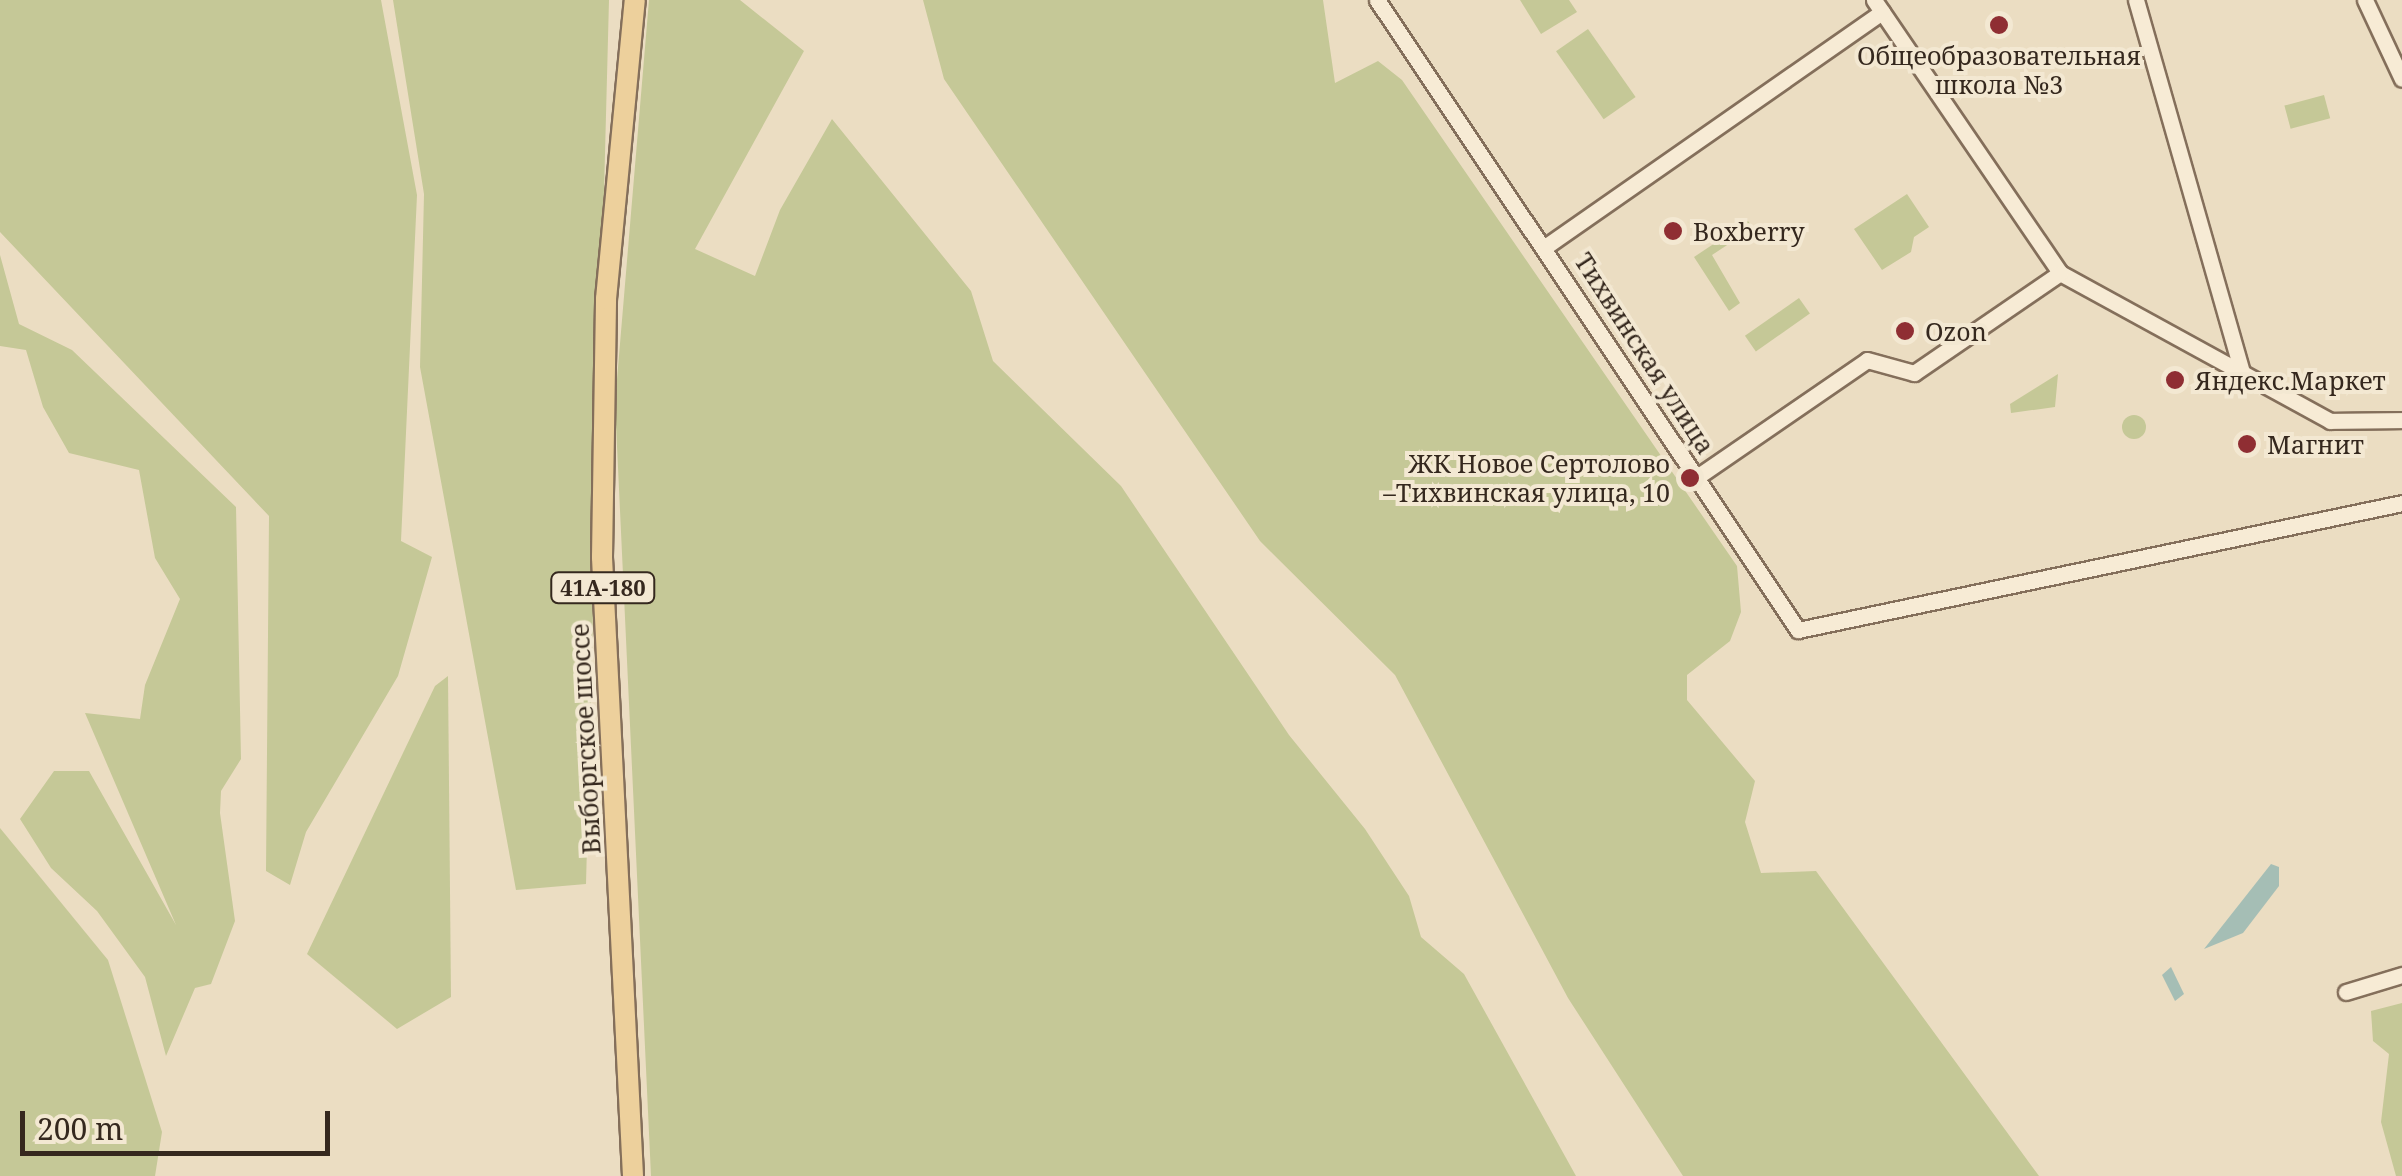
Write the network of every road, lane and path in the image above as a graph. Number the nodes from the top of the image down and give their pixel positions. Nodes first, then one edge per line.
1 (635, 0) edge
2 (1377, 0) edge
3 (2136, 0) edge
4 (2365, 0) edge
5 (1878, 6) edge
6 (2402, 79) edge
7 (1545, 247) junction
8 (2060, 273) junction
9 (2243, 375) junction
10 (2402, 420) edge
11 (1697, 477) junction
12 (2402, 503) edge
13 (2402, 975) edge
14 (2346, 992) dead end
15 (633, 1176) edge

1 - 15 main road, Выборгское шоссе / 41А-180
2 - 7 street, Тихвинская улица
3 - 9 street
4 - 6 street
5 - 7 street, Тихвинская улица
5 - 8 street
7 - 11 street, Тихвинская улица
8 - 9 street
8 - 11 street, Тихвинская улица
9 - 10 street
11 - 12 street
13 - 14 street

